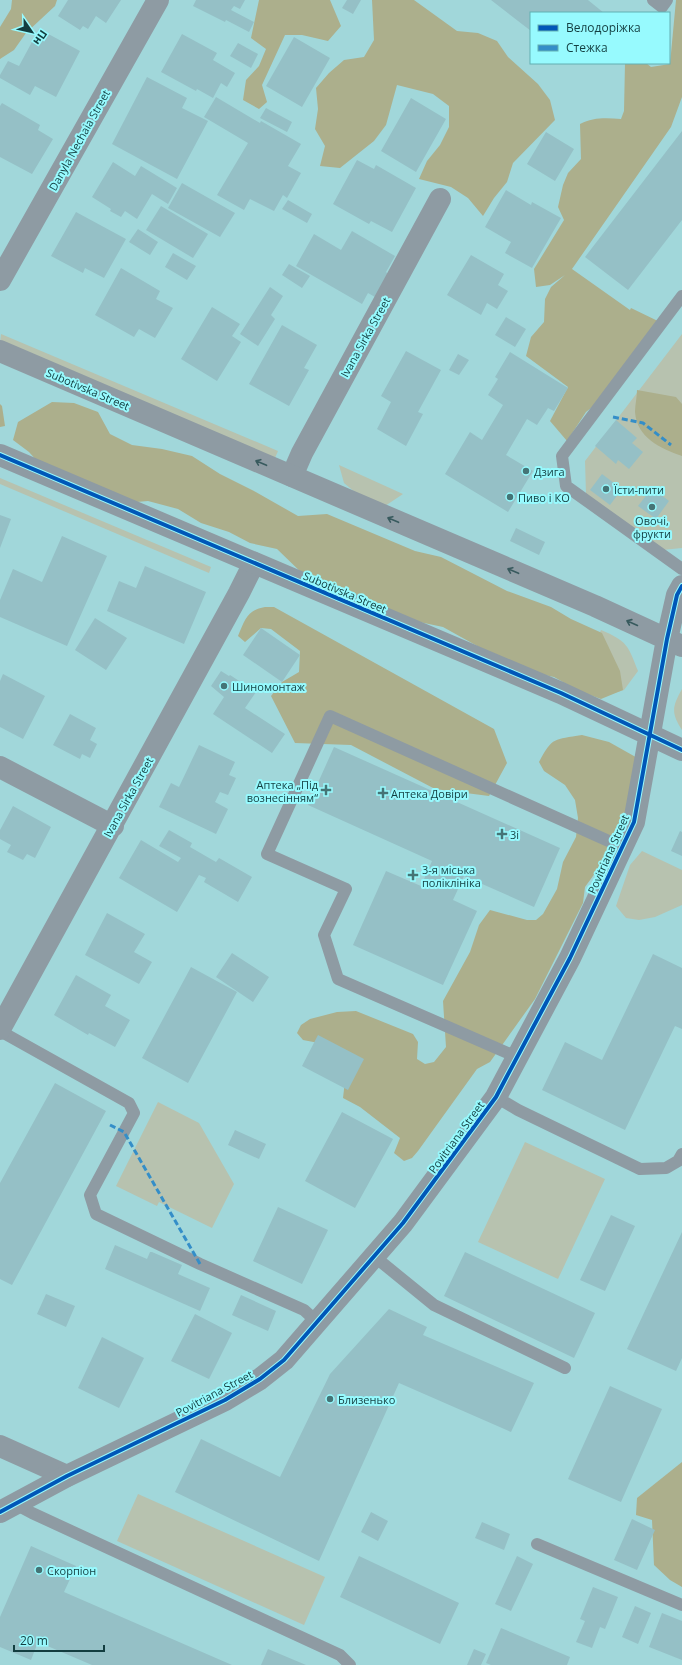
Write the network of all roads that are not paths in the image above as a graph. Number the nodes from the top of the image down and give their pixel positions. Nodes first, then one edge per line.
1 (158, 0) edge
2 (440, 199) dead end
3 (0, 280) edge
4 (682, 296) edge
5 (0, 351) edge
6 (0, 455) edge
7 (292, 476) junction
8 (254, 563) junction
9 (682, 569) edge
10 (682, 586) edge
11 (675, 643) edge
12 (650, 736) junction
13 (682, 750) edge
14 (0, 767) edge
15 (113, 826) junction
16 (622, 847) junction
17 (0, 1030) edge
18 (517, 1057) junction
19 (496, 1097) junction
20 (682, 1154) edge
21 (375, 1257) junction
22 (316, 1322) junction
23 (565, 1368) dead end
24 (0, 1446) edge
25 (67, 1476) junction
26 (8, 1508) edge
27 (537, 1544) dead end
28 (682, 1605) edge
29 (350, 1665) edge

1 - 3 street, Danyla Nechaia Street
2 - 7 street, Ivana Sirka Street
4 - 9 lane
7 -> 5 street, Subotivska Street
6 - 8 street, Subotivska Street
11 -> 7 street, Subotivska Street
8 - 12 street, Subotivska Street
8 - 15 street, Ivana Sirka Street
10 - 11 street, Povitriana Street
11 - 12 street, Povitriana Street
12 - 13 street, Subotivska Street
12 - 16 street, Povitriana Street
14 - 15 street
15 - 17 street, Ivana Sirka Street
16 - 18 street, Povitriana Street
16 - 18 lane
17 - 22 lane
18 - 19 street, Povitriana Street
19 - 20 lane
19 - 21 street, Povitriana Street
21 - 22 street, Povitriana Street
21 - 23 lane
22 - 25 street, Povitriana Street
24 - 25 street
25 - 26 street, Povitriana Street
26 - 29 lane
27 - 28 lane

